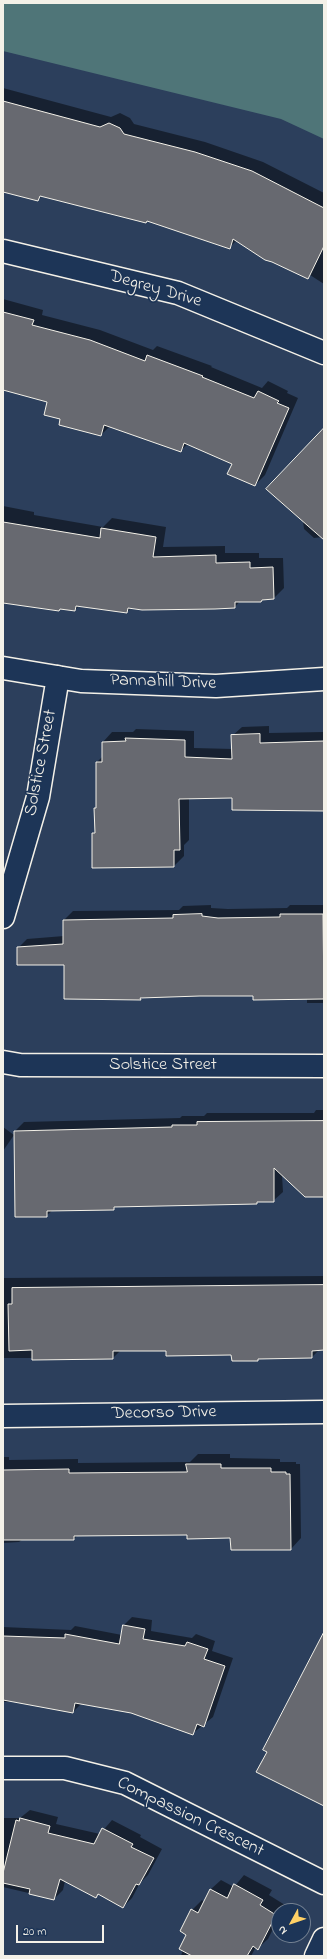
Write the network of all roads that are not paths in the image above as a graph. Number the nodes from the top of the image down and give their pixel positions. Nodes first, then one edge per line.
1 (3, 251) edge
2 (324, 353) edge
3 (3, 668) edge
4 (58, 677) junction
5 (324, 679) edge
6 (3, 917) edge
7 (3, 1062) edge
8 (324, 1066) edge
9 (324, 1412) edge
10 (3, 1416) edge
11 (3, 1768) edge
12 (324, 1884) edge
13 (324, 1940) edge
14 (316, 1956) edge

1 - 2 street, Degrey Drive
3 - 4 street, Pannahill Drive
4 - 5 street, Pannahill Drive
4 - 6 street, Solstice Street
7 - 8 street, Solstice Street
9 - 10 street, Decorso Drive
11 - 12 street, Compassion Crescent
13 - 14 street

